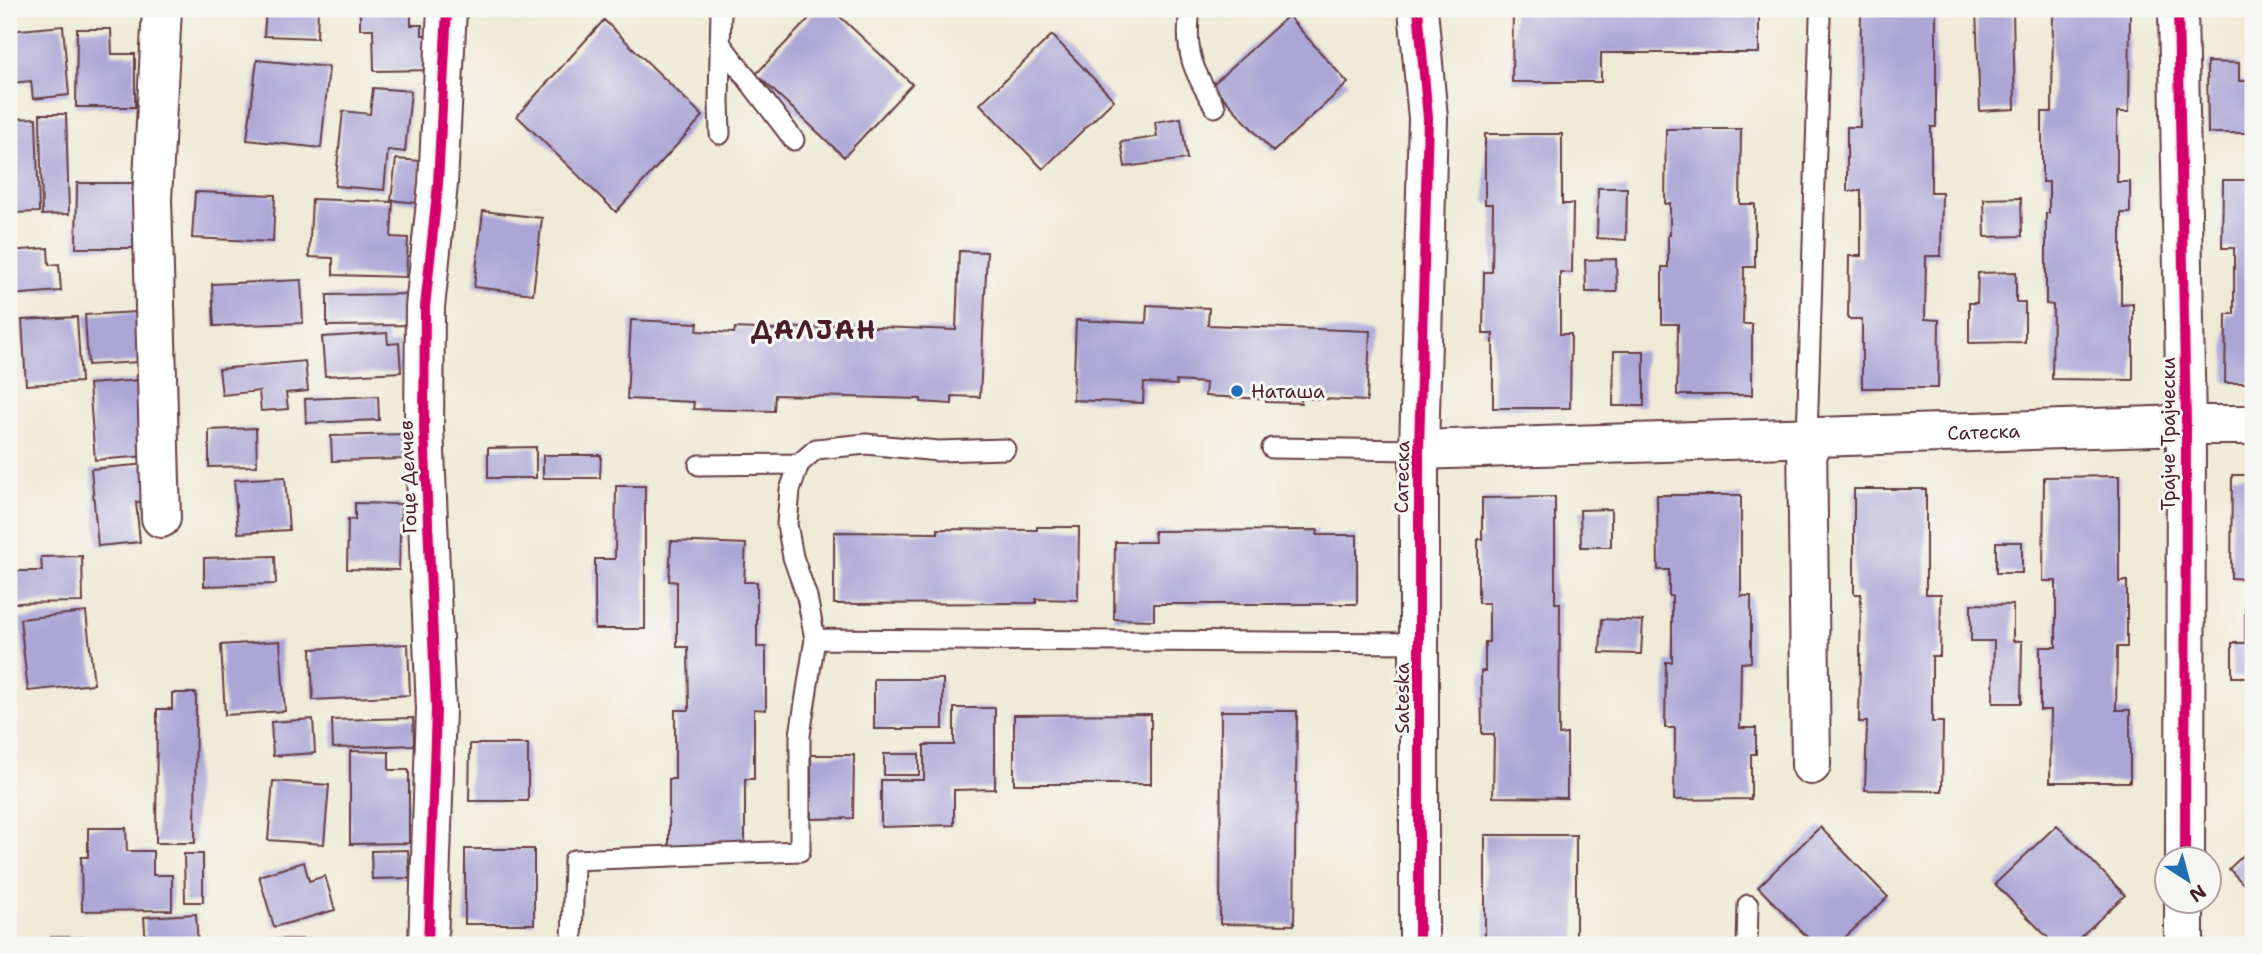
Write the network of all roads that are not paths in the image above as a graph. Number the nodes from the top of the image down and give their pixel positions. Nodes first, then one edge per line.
1 (162, 9) edge
2 (447, 9) edge
3 (721, 9) edge
4 (1190, 9) edge
5 (1419, 9) edge
6 (2178, 9) edge
7 (1820, 18) dead end
8 (720, 43) junction
9 (1215, 107) dead end
10 (720, 134) dead end
11 (794, 140) dead end
12 (2186, 425) junction
13 (2253, 425) edge
14 (1807, 438) junction
15 (1272, 448) dead end
16 (1005, 449) dead end
17 (1419, 450) junction
18 (799, 464) junction
19 (699, 465) dead end
20 (161, 518) dead end
21 (815, 639) junction
22 (1418, 643) junction
23 (1811, 765) dead end
24 (2185, 846) edge
25 (1748, 905) dead end
26 (2184, 916) edge
27 (428, 945) edge
28 (572, 945) edge
29 (1419, 945) edge
30 (1746, 945) edge
31 (2184, 945) edge

1 - 20 street
2 - 27 street, Гоце Делчев
3 - 8 lane
4 - 9 lane
5 - 17 street, Сатеска
6 - 12 street, Трајче Трајчески
7 - 14 lane
8 - 10 lane
8 - 11 lane
12 - 13 street, Сатеска
12 - 14 street, Сатеска
12 - 24 street, Трајче Трајчески
14 - 17 street, Сатеска
14 - 23 street
15 - 17 lane, Сатеска
16 - 18 lane
17 - 22 street, Сатеска
17 - 29 street, Sateska
18 - 19 lane
18 - 21 lane
21 - 22 lane
21 - 28 lane
22 - 29 street, Сатеска
25 - 30 lane
26 - 31 street

